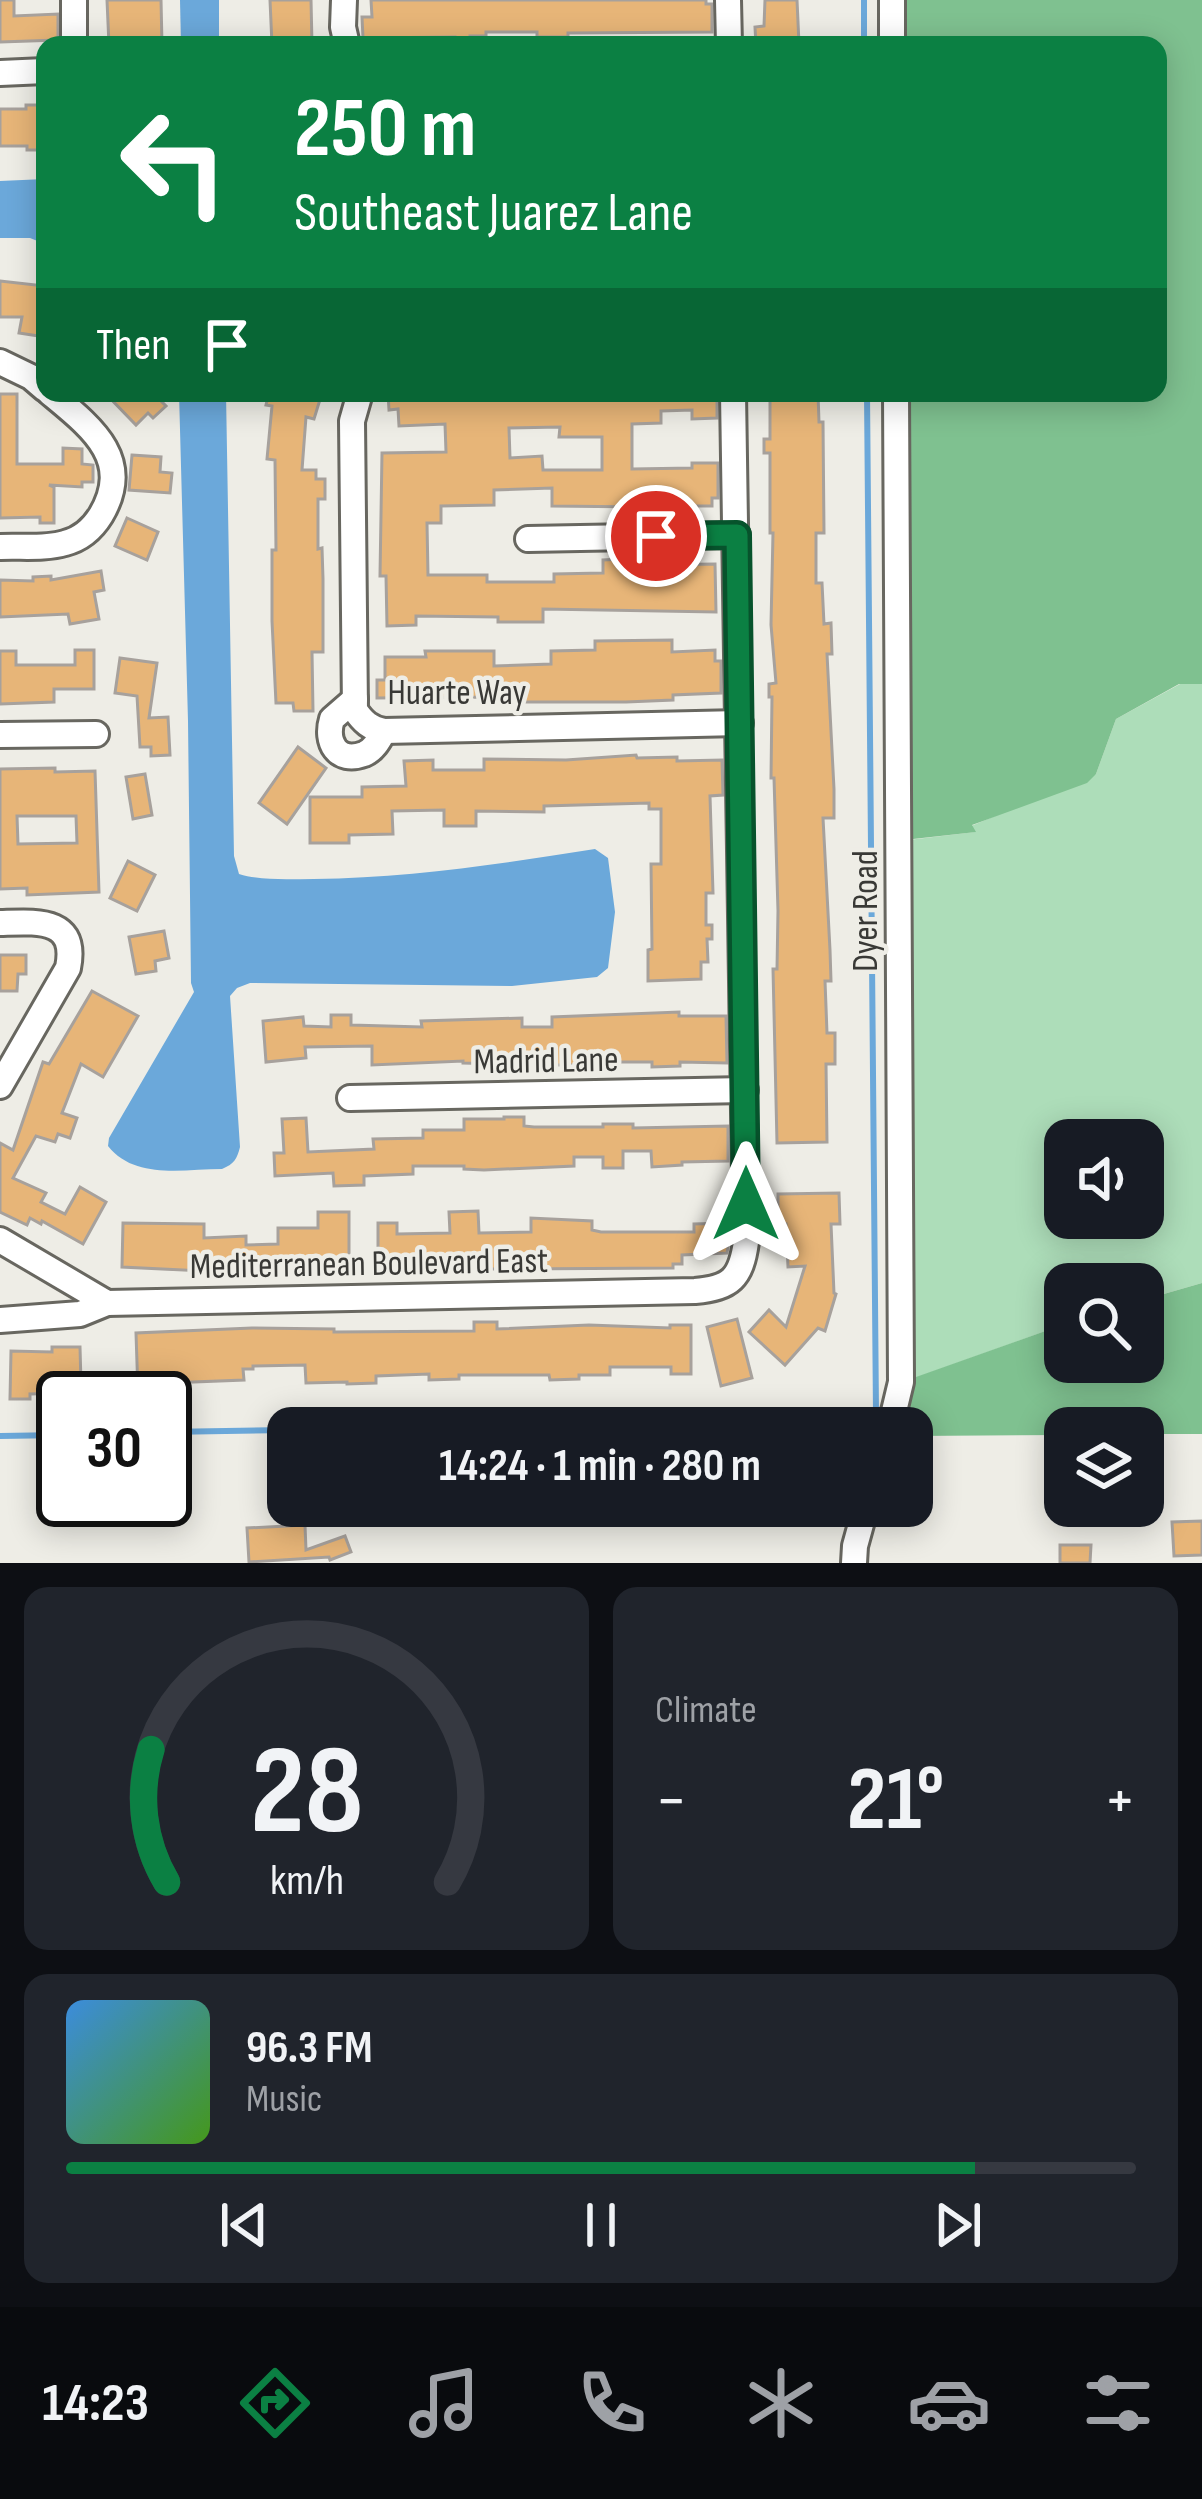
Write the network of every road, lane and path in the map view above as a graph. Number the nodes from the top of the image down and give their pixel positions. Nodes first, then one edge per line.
1 (74, 0) edge
2 (344, 0) edge
3 (728, 0) edge
4 (892, 0) edge
5 (74, 36) edge
6 (346, 36) edge
7 (729, 36) edge
8 (892, 36) edge
9 (36, 72) edge
10 (0, 74) edge
11 (0, 362) edge
12 (36, 380) edge
13 (60, 402) edge
14 (357, 402) edge
15 (734, 402) edge
16 (896, 402) edge
17 (737, 535) junction
18 (528, 539) dead end
19 (0, 547) edge
20 (355, 699) junction
21 (740, 723) junction
22 (384, 731) junction
23 (96, 734) dead end
24 (0, 735) edge
25 (0, 923) edge
26 (0, 1086) edge
27 (745, 1090) junction
28 (350, 1098) dead end
29 (0, 1240) edge
30 (107, 1303) junction
31 (0, 1320) edge
32 (895, 1407) edge
33 (860, 1527) edge
34 (854, 1563) edge

1 - 5 street
2 - 6 street
3 - 7 street
4 - 8 street
9 - 10 street
11 - 12 street
13 - 19 street
14 - 20 street, Huarte Way
15 - 17 street
16 - 32 street, Dyer Road
17 - 18 street
17 - 21 street
20 - 22 street, Huarte Way
20 - 22 street
21 - 22 street, Huarte Way
21 - 27 street
23 - 24 street
25 - 26 street
27 - 28 street, Madrid Lane
27 - 30 street, Mediterranean Boulevard East
29 - 30 street
30 - 31 street, Mediterranean Boulevard East
33 - 34 street

